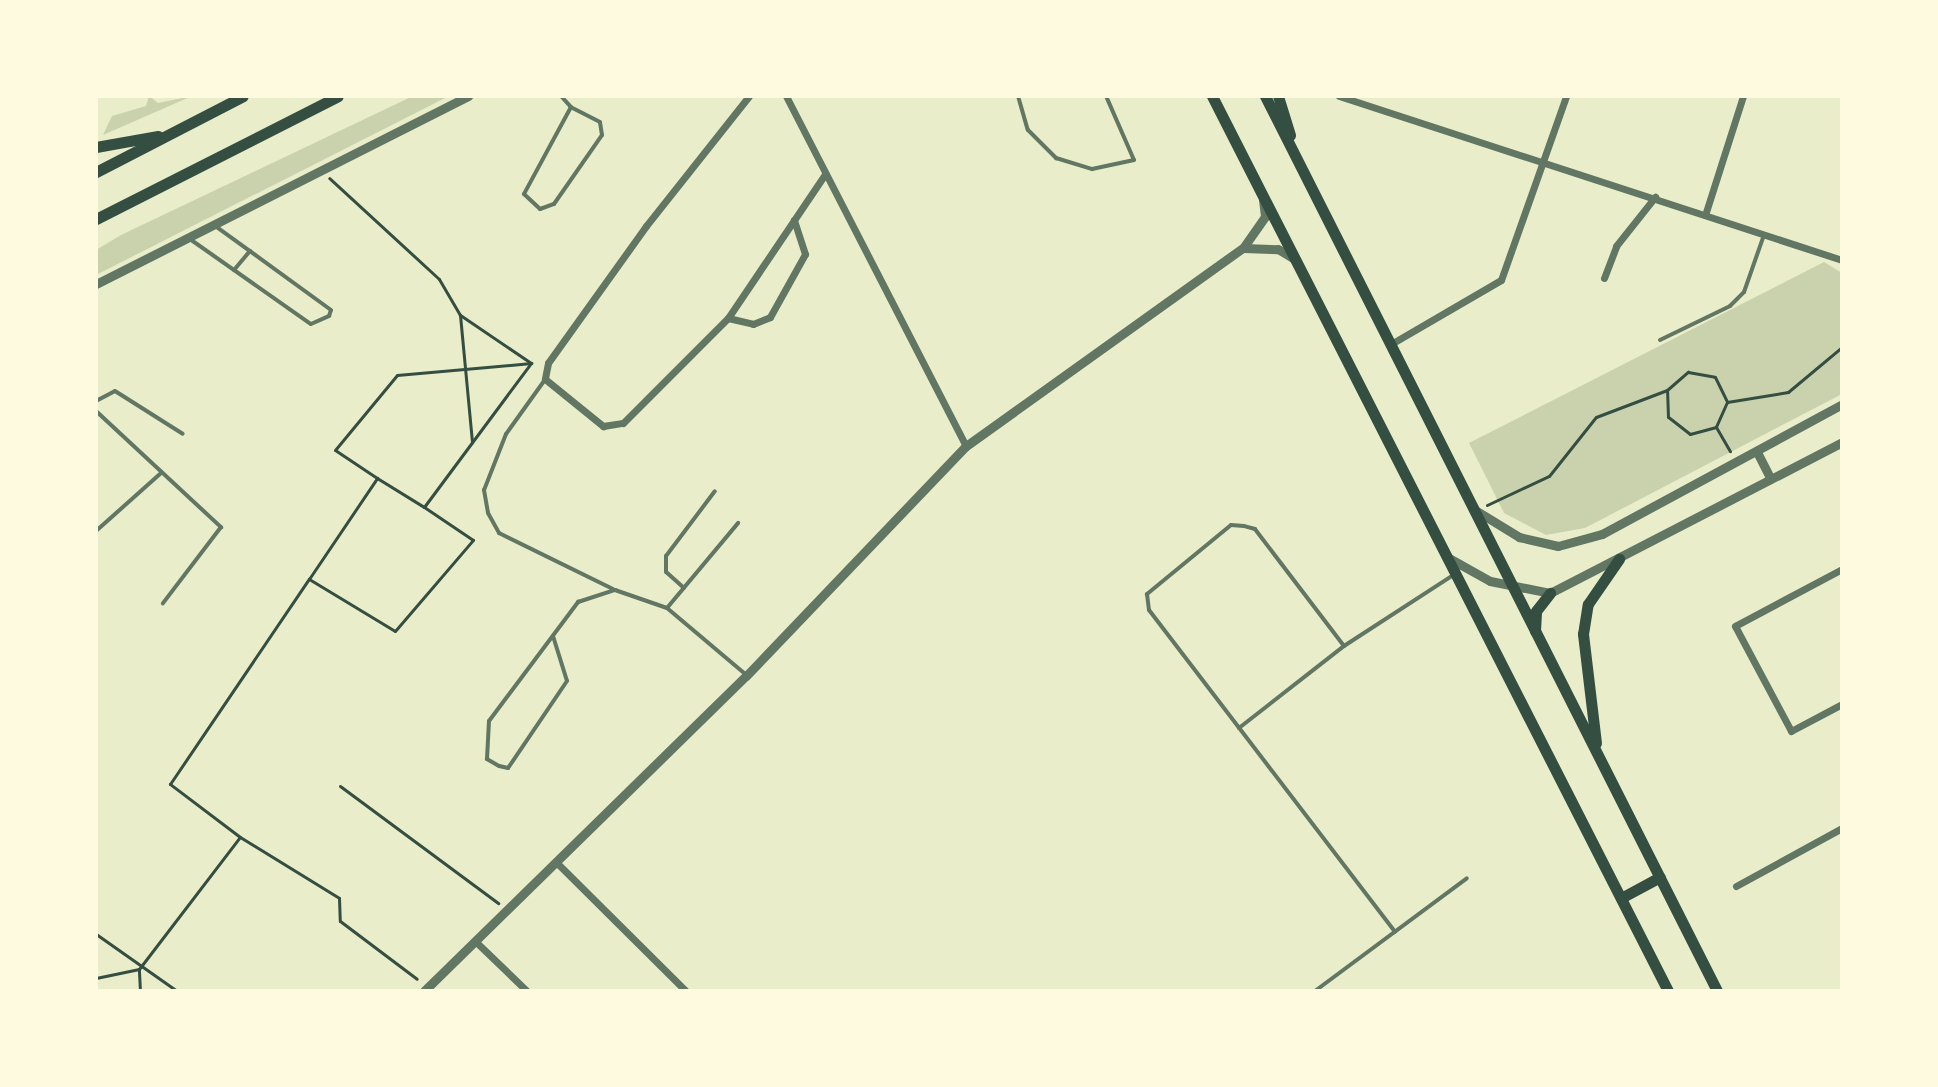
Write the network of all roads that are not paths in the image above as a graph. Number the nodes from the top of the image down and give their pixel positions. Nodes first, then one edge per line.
1 (243, 96) edge
2 (338, 96) edge
3 (468, 96) edge
4 (561, 96) edge
5 (749, 96) edge
6 (786, 96) edge
7 (1018, 96) edge
8 (1106, 96) edge
9 (1212, 96) edge
10 (1265, 96) edge
11 (1278, 96) edge
12 (1339, 96) edge
13 (1566, 96) edge
14 (1743, 96) edge
15 (571, 107) junction
16 (171, 134) junction
17 (96, 147) edge
18 (1545, 163) junction
19 (1302, 169) junction
20 (96, 172) edge
21 (825, 174) junction
22 (1262, 194) junction
23 (1655, 197) junction
24 (1706, 212) junction
25 (96, 219) edge
26 (794, 220) junction
27 (212, 223) junction
28 (1765, 233) junction
29 (186, 237) junction
30 (1243, 248) junction
31 (250, 251) junction
32 (1296, 260) junction
33 (1842, 260) edge
34 (234, 270) junction
35 (1604, 278) dead end
36 (96, 284) edge
37 (728, 318) junction
38 (1660, 340) dead end
39 (1391, 344) junction
40 (545, 379) junction
41 (96, 401) edge
42 (1842, 404) edge
43 (96, 411) edge
44 (183, 434) dead end
45 (1842, 442) edge
46 (966, 446) junction
47 (1757, 452) junction
48 (160, 474) junction
49 (1771, 479) junction
50 (715, 491) dead end
51 (1475, 510) junction
52 (738, 523) dead end
53 (96, 531) edge
54 (1447, 557) junction
55 (1619, 559) junction
56 (1842, 569) edge
57 (1456, 573) junction
58 (1513, 587) junction
59 (684, 588) junction
60 (615, 590) junction
61 (1550, 593) junction
62 (163, 603) dead end
63 (667, 608) junction
64 (1535, 632) junction
65 (553, 636) junction
66 (1344, 646) junction
67 (746, 676) junction
68 (1842, 704) edge
69 (1239, 728) junction
70 (1597, 752) junction
71 (1842, 828) edge
72 (556, 862) junction
73 (1660, 877) junction
74 (1467, 878) dead end
75 (1736, 886) dead end
76 (1621, 898) junction
77 (1395, 932) junction
78 (475, 941) junction
79 (426, 989) edge
80 (527, 991) edge
81 (686, 991) edge
82 (1315, 991) edge
83 (1668, 991) edge
84 (1717, 991) edge

1 - 16 main road
2 - 25 main road
3 - 27 street
4 - 15 lane
5 - 40 street
6 - 21 street
7 - 8 lane
9 - 22 main road
10 - 19 main road
11 - 19 main road
12 - 18 street
13 - 18 street
14 - 24 street
15 - 15 lane
16 - 17 main road
16 - 20 main road
18 - 23 street
18 - 39 street
19 - 39 main road
21 - 26 street
21 - 46 street
22 - 30 street
22 - 32 main road
23 - 24 street
23 - 35 street
24 - 28 street
26 - 37 street
26 - 37 street
27 - 29 street
27 - 31 lane
28 - 33 street
28 - 38 lane
29 - 34 lane
29 - 36 street
30 - 32 street
30 - 46 street
31 - 34 lane
31 - 34 lane
32 - 54 main road
37 - 40 street
39 - 51 main road
40 - 60 lane
41 - 44 lane
42 - 47 street
43 - 48 lane
45 - 49 street
46 - 67 street
47 - 49 street
47 - 51 street
48 - 53 lane
48 - 62 lane
49 - 55 street
50 - 59 lane
51 - 58 main road
52 - 59 lane
54 - 57 main road
54 - 58 street
55 - 61 street
55 - 70 main road
56 - 68 street
57 - 66 lane
57 - 76 main road
58 - 61 street
58 - 64 main road
59 - 63 lane
60 - 63 lane
60 - 65 lane
61 - 64 main road
63 - 67 lane
64 - 70 main road
65 - 65 lane
66 - 69 lane
66 - 69 lane
67 - 72 street
69 - 77 lane
70 - 73 main road
71 - 75 street
72 - 78 street
72 - 81 street
73 - 76 main road
73 - 84 main road
74 - 77 lane
76 - 83 main road
77 - 82 lane
78 - 79 street
78 - 80 street

